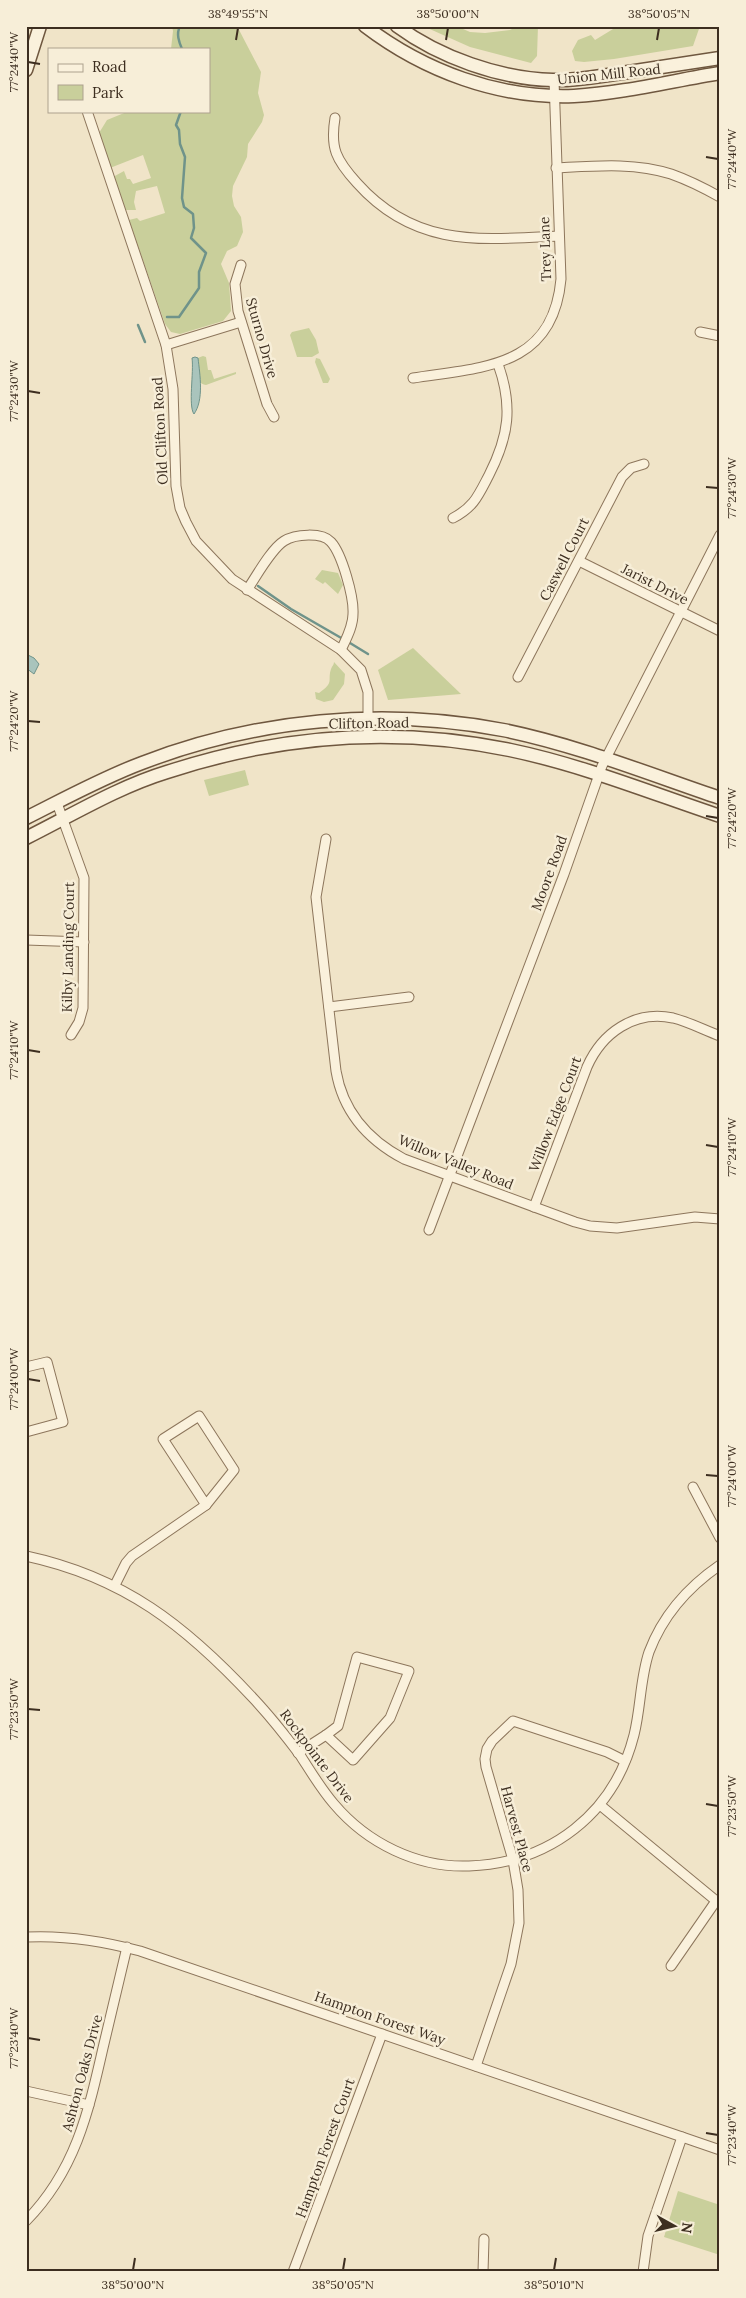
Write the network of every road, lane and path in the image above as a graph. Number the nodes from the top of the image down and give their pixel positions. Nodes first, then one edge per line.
1 (40, 26) edge
2 (366, 26) edge
3 (396, 26) edge
4 (720, 58) edge
5 (26, 70) edge
6 (720, 73) edge
7 (554, 80) junction
8 (554, 96) junction
9 (86, 112) edge
10 (335, 118) dead end
11 (556, 168) junction
12 (720, 196) edge
13 (558, 236) junction
14 (241, 265) dead end
15 (241, 322) junction
16 (700, 332) dead end
17 (720, 336) edge
18 (166, 345) junction
19 (498, 364) junction
20 (413, 378) dead end
21 (274, 418) dead end
22 (644, 464) dead end
23 (453, 518) dead end
24 (720, 535) edge
25 (579, 561) junction
26 (247, 590) junction
27 (680, 612) junction
28 (720, 632) edge
29 (341, 650) junction
30 (518, 677) dead end
31 (368, 718) junction
32 (368, 736) junction
33 (605, 759) junction
34 (598, 775) junction
35 (720, 798) edge
36 (57, 803) junction
37 (720, 816) edge
38 (26, 818) edge
39 (64, 819) junction
40 (26, 838) edge
41 (326, 839) dead end
42 (26, 940) edge
43 (84, 942) junction
44 (409, 997) dead end
45 (329, 1007) junction
46 (71, 1035) dead end
47 (720, 1036) edge
48 (449, 1176) junction
49 (534, 1207) junction
50 (720, 1219) edge
51 (429, 1230) dead end
52 (26, 1367) edge
53 (26, 1432) edge
54 (694, 1487) dead end
55 (206, 1505) junction
56 (720, 1538) edge
57 (26, 1556) edge
58 (720, 1565) edge
59 (115, 1585) junction
60 (326, 1735) junction
61 (298, 1753) junction
62 (625, 1761) junction
63 (600, 1805) junction
64 (513, 1860) junction
65 (718, 1902) edge
66 (26, 1937) edge
67 (127, 1947) junction
68 (671, 1966) dead end
69 (382, 2034) junction
70 (476, 2066) junction
71 (26, 2091) edge
72 (90, 2105) junction
73 (682, 2137) junction
74 (720, 2150) edge
75 (26, 2220) edge
76 (484, 2239) dead end
77 (293, 2272) edge
78 (483, 2272) edge
79 (643, 2272) edge

1 - 5 main road
2 - 8 main road, Union Mill Road
3 - 7 main road, Union Mill Road
4 - 7 main road, Union Mill Road
6 - 8 main road, Union Mill Road
7 - 8 street, Trey Lane
8 - 11 street, Trey Lane
9 - 18 street, Old Clifton Road
10 - 13 street
11 - 12 street
11 - 13 street, Trey Lane
13 - 19 street, Trey Lane
14 - 15 street, Sturno Drive
15 - 18 street
15 - 21 street, Sturno Drive
16 - 17 street
18 - 26 street, Old Clifton Road
19 - 20 street, Trey Lane
19 - 23 street
22 - 25 street, Caswell Court
24 - 27 street, Moore Road
25 - 27 street, Jarist Drive
25 - 30 street, Caswell Court
26 - 29 street, Old Clifton Road
26 - 29 street
27 - 28 street, Jarist Drive
27 - 33 street, Moore Road
29 - 31 street, Old Clifton Road
31 - 32 street, Old Clifton Road
31 - 33 main road, Clifton Road
31 - 36 main road, Clifton Road
32 - 34 main road, Clifton Road
32 - 39 main road, Clifton Road
33 - 34 street, Moore Road
33 - 35 main road, Clifton Road
34 - 37 main road, Clifton Road
34 - 48 street, Moore Road
36 - 38 main road, Clifton Road
36 - 39 street, Kilby Landing Court
39 - 40 main road, Clifton Road
39 - 43 street, Kilby Landing Court
41 - 45 street, Willow Valley Road
42 - 43 street
43 - 46 street, Kilby Landing Court
44 - 45 street
45 - 48 street, Willow Valley Road
47 - 49 street, Willow Edge Court
48 - 49 street, Willow Valley Road
48 - 51 street, Moore Road
49 - 50 street, Willow Valley Road
52 - 53 street
54 - 56 street
55 - 55 street
55 - 59 street
57 - 59 street, Rockpointe Drive
58 - 62 street, Rockpointe Drive
59 - 61 street, Rockpointe Drive
60 - 60 street
60 - 61 street
61 - 64 street, Rockpointe Drive
62 - 63 street, Rockpointe Drive
62 - 64 street, Harvest Place
63 - 64 street, Rockpointe Drive
63 - 65 street
64 - 70 street, Harvest Place
65 - 68 street
66 - 67 street, Hampton Forest Way
67 - 69 street, Hampton Forest Way
67 - 72 street, Ashton Oaks Drive
69 - 70 street, Hampton Forest Way
69 - 77 street, Hampton Forest Court
70 - 73 street, Hampton Forest Way
71 - 72 street
72 - 75 street, Ashton Oaks Drive
73 - 74 street, Hampton Forest Way
73 - 79 street
76 - 78 street

